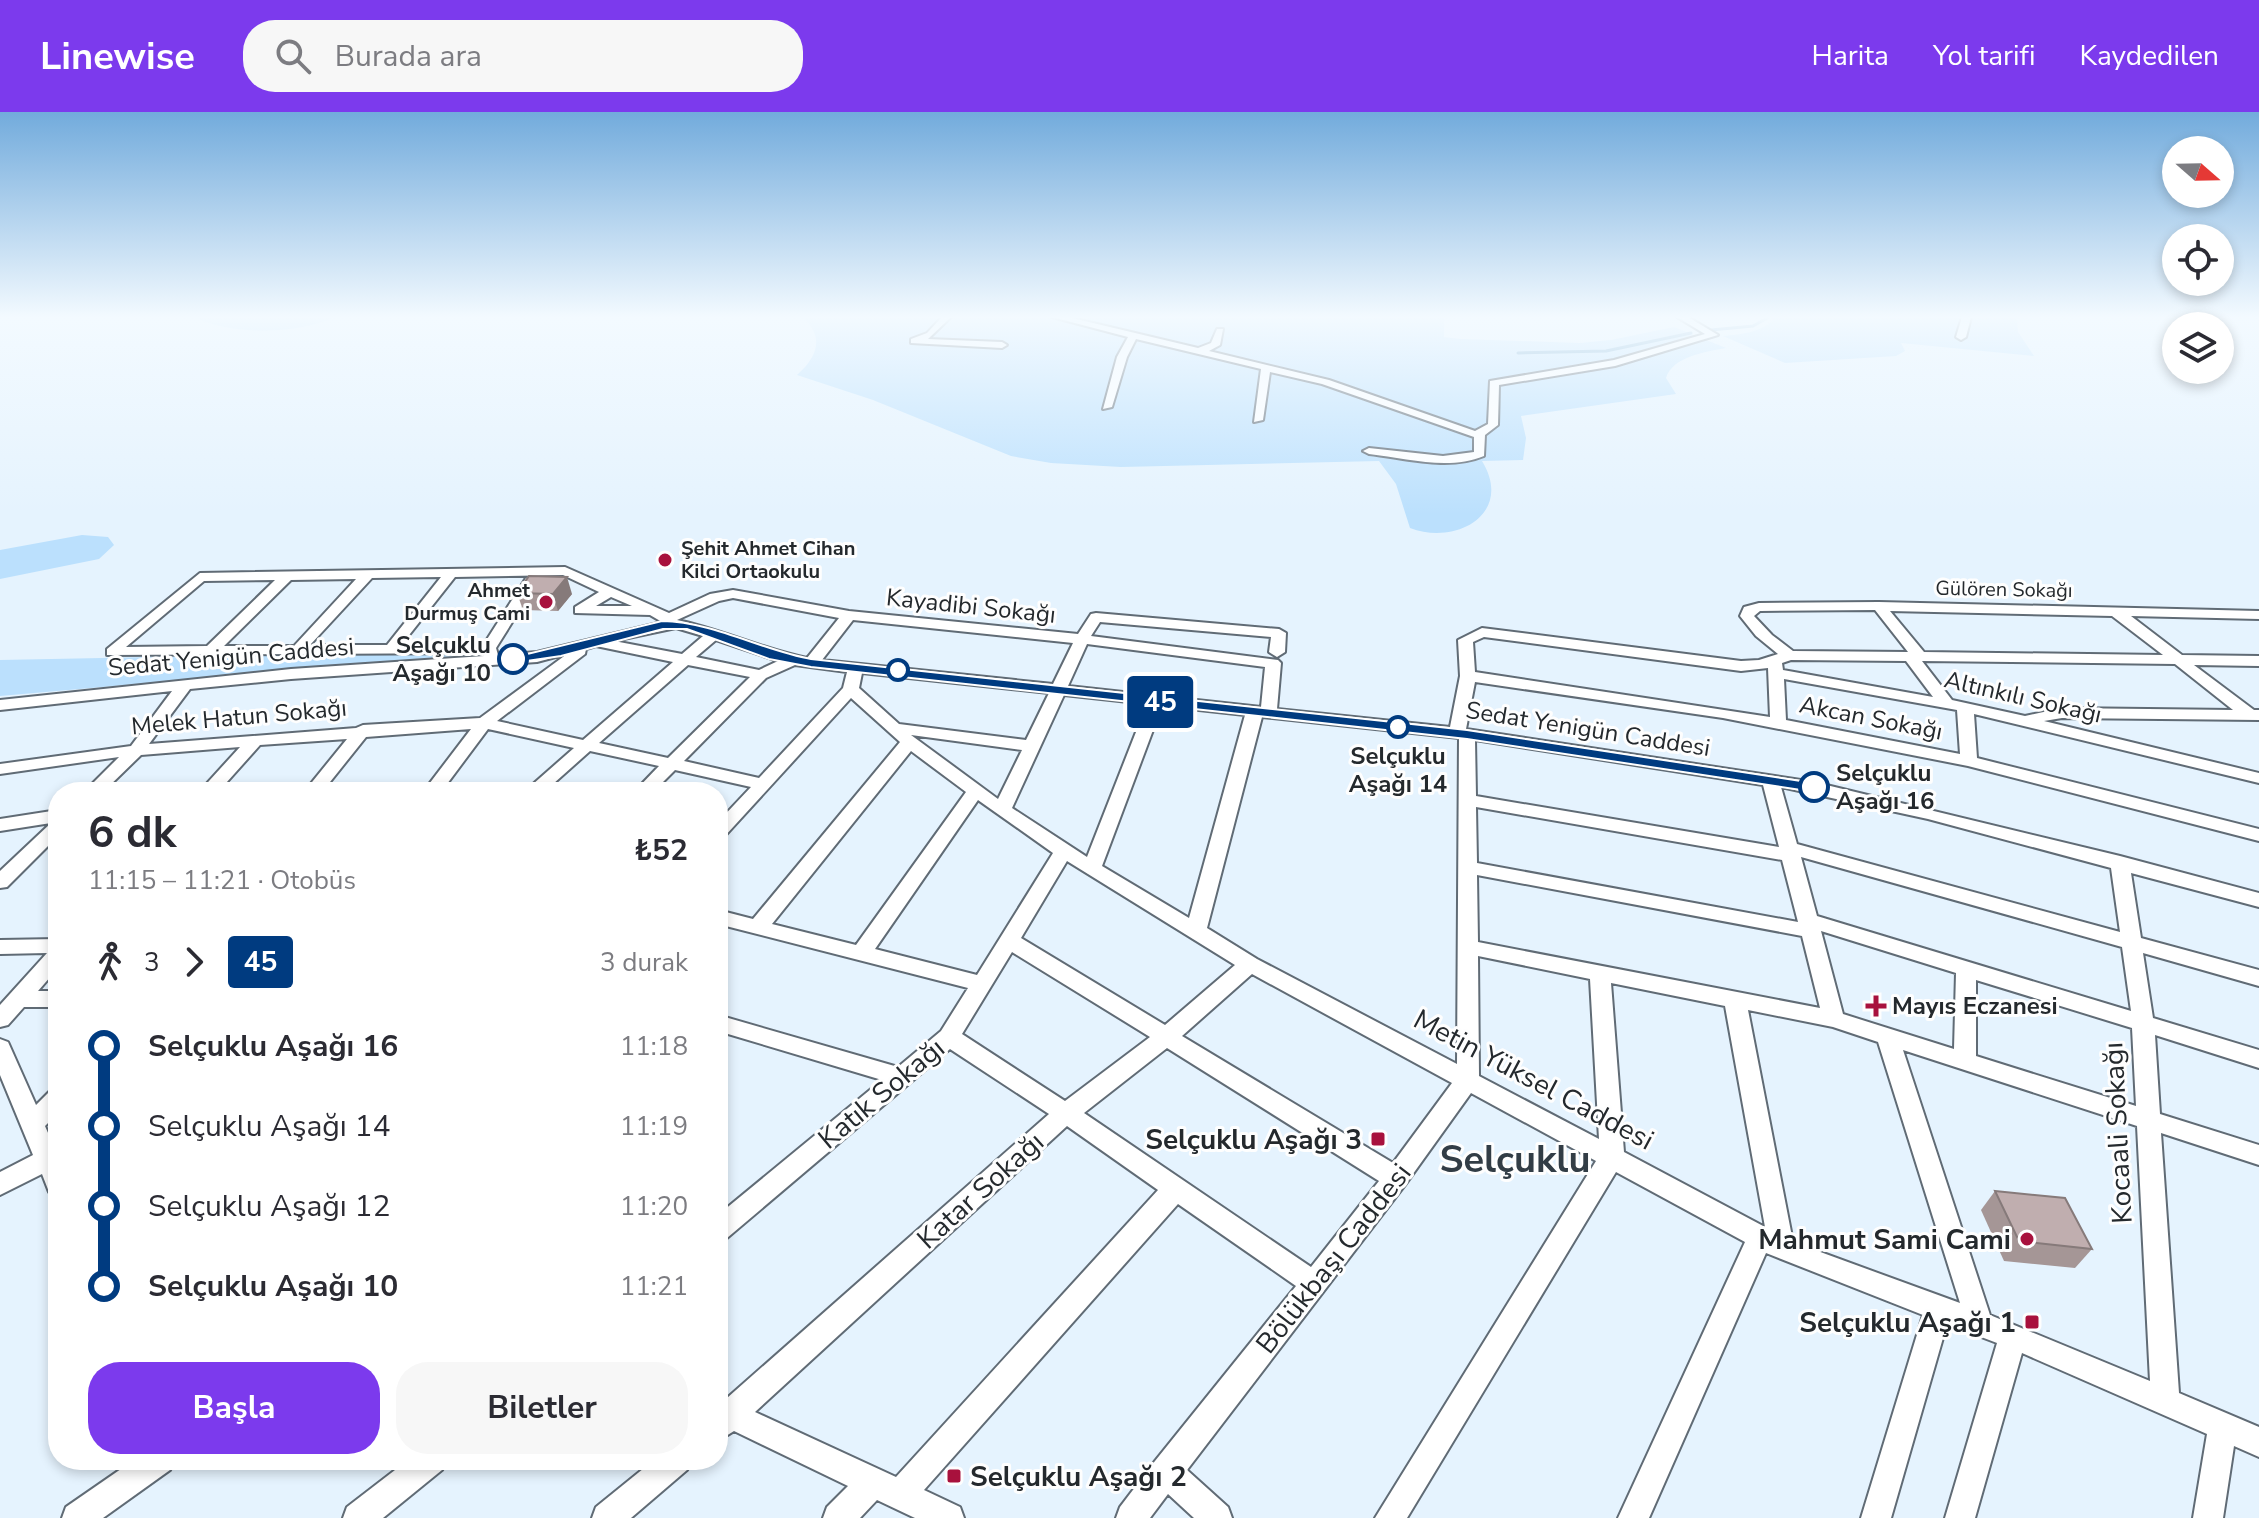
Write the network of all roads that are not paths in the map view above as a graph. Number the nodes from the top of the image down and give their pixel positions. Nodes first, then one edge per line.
1 (1114, 383) edge
2 (1264, 383) edge
3 (1327, 383) edge
4 (1496, 383) edge
5 (1107, 407) dead end
6 (1258, 420) dead end
7 (1479, 434) junction
8 (1369, 451) dead end
9 (537, 571) junction
10 (452, 572) junction
11 (368, 574) junction
12 (288, 575) junction
13 (610, 591) junction
14 (1879, 606) junction
15 (654, 611) junction
16 (2116, 612) junction
17 (849, 615) junction
18 (2259, 615) edge
19 (669, 621) junction
20 (714, 634) junction
21 (1082, 639) junction
22 (592, 644) junction
23 (391, 649) junction
24 (298, 650) junction
25 (211, 651) junction
26 (491, 654) junction
27 (1275, 657) junction
28 (1915, 657) junction
29 (684, 660) junction
30 (793, 660) junction
31 (2176, 660) junction
32 (2259, 661) edge
33 (811, 663) junction
34 (1780, 664) junction
35 (856, 667) junction
36 (761, 675) junction
37 (1468, 676) junction
38 (186, 684) junction
39 (851, 689) junction
40 (1061, 689) junction
41 (1156, 701) junction
42 (1947, 704) junction
43 (0, 705) edge
44 (1965, 707) junction
45 (1261, 713) junction
46 (2255, 715) edge
47 (2024, 720) junction
48 (484, 723) junction
49 (1778, 724) junction
50 (363, 730) junction
51 (1462, 734) junction
52 (902, 735) junction
53 (255, 741) junction
54 (587, 745) junction
55 (1033, 746) junction
56 (136, 750) junction
57 (1969, 761) junction
58 (672, 764) junction
59 (0, 769) edge
60 (2259, 778) edge
61 (1771, 781) junction
62 (103, 782) edge
63 (217, 782) edge
64 (321, 782) edge
65 (440, 782) edge
66 (544, 782) edge
67 (653, 782) edge
68 (763, 784) junction
69 (976, 790) junction
70 (1467, 800) junction
71 (1002, 810) junction
72 (48, 818) edge
73 (728, 822) edge
74 (0, 825) edge
75 (2259, 835) edge
76 (48, 836) edge
77 (1065, 849) junction
78 (1790, 851) junction
79 (2120, 862) junction
80 (1467, 867) junction
81 (1092, 868) junction
82 (0, 882) edge
83 (2259, 900) edge
84 (728, 920) edge
85 (1810, 926) junction
86 (758, 927) junction
87 (1196, 931) junction
88 (1009, 940) junction
89 (2131, 941) junction
90 (48, 946) edge
91 (0, 947) edge
92 (1468, 947) junction
93 (862, 952) junction
94 (1250, 964) junction
95 (48, 966) edge
96 (1966, 969) junction
97 (1600, 973) junction
98 (2259, 978) edge
99 (982, 984) junction
100 (19, 999) junction
101 (48, 999) edge
102 (1735, 1000) junction
103 (0, 1019) edge
104 (1834, 1019) junction
105 (2143, 1023) junction
106 (728, 1026) edge
107 (1887, 1034) junction
108 (949, 1037) junction
109 (1165, 1038) junction
110 (0, 1048) edge
111 (1965, 1059) junction
112 (2259, 1059) edge
113 (902, 1077) junction
114 (1468, 1079) junction
115 (48, 1108) edge
116 (1066, 1113) junction
117 (2148, 1119) junction
118 (33, 1123) junction
119 (48, 1154) edge
120 (2259, 1155) edge
121 (1612, 1157) junction
122 (48, 1164) edge
123 (1396, 1178) junction
124 (0, 1184) edge
125 (1175, 1189) junction
126 (728, 1222) edge
127 (1771, 1243) junction
128 (1313, 1283) junction
129 (1938, 1308) junction
130 (1980, 1324) junction
131 (2013, 1336) junction
132 (2165, 1401) junction
133 (728, 1413) edge
134 (728, 1419) edge
135 (2223, 1425) junction
136 (2259, 1442) edge
137 (146, 1470) edge
138 (419, 1470) edge
139 (665, 1470) edge
140 (1166, 1472) junction
141 (887, 1488) junction
142 (77, 1518) edge
143 (358, 1518) edge
144 (607, 1518) edge
145 (838, 1518) edge
146 (949, 1518) edge
147 (1131, 1518) edge
148 (1217, 1518) edge
149 (1390, 1518) edge
150 (1633, 1518) edge
151 (1876, 1518) edge
152 (1960, 1518) edge
153 (2208, 1518) edge

1 - 5 street
2 - 6 street
3 - 7 street
4 - 7 street
7 - 8 street
9 - 10 street
9 - 13 street
9 - 26 street
10 - 11 street
10 - 23 street
11 - 12 street
11 - 24 street
12 - 25 street
12 - 25 street
13 - 15 street
13 - 15 street
14 - 16 street, Gülören Sokağı
14 - 28 street
14 - 34 street, Gülören Sokağı
15 - 19 street
16 - 18 street, Gülören Sokağı
16 - 31 street
17 - 19 street, Kayadibi Sokağı
17 - 21 street, Kayadibi Sokağı
17 - 33 street
19 - 20 street, Sedat Yenigün Caddesi
19 - 22 street, Sedat Yenigün Caddesi
20 - 29 street
20 - 30 street, Sedat Yenigün Caddesi
21 - 27 street, Kayadibi Sokağı
21 - 27 street
21 - 40 street
22 - 26 street, Sedat Yenigün Caddesi
22 - 29 street
22 - 48 street
23 - 24 street
23 - 26 street
24 - 25 street
26 - 38 street, Sedat Yenigün Caddesi
27 - 45 street
28 - 31 street
28 - 34 street
28 - 42 street
29 - 36 street
29 - 54 street
30 - 33 street, Sedat Yenigün Caddesi
30 - 36 street
31 - 32 street
31 - 46 street
33 - 35 street, Sedat Yenigün Caddesi
34 - 37 street
34 - 42 street, Altınkılı Sokağı
34 - 49 street
35 - 39 street
35 - 40 street, Sedat Yenigün Caddesi
36 - 58 street
37 - 49 street, Akcan Sokağı
37 - 51 street
38 - 43 street, Sedat Yenigün Caddesi
38 - 56 street
39 - 52 street, Metin Yüksel Caddesi
39 - 68 street
40 - 41 street, Sedat Yenigün Caddesi
40 - 55 street
41 - 45 street, Sedat Yenigün Caddesi
41 - 81 street
42 - 44 street, Altınkılı Sokağı
44 - 47 street, Altınkılı Sokağı
44 - 57 street
45 - 51 street, Sedat Yenigün Caddesi
45 - 87 street
46 - 47 street
47 - 60 street, Altınkılı Sokağı
48 - 50 street, Melek Hatun Sokağı
48 - 54 street, Melek Hatun Sokağı
48 - 65 street
49 - 57 street, Akcan Sokağı
50 - 53 street, Melek Hatun Sokağı
50 - 64 street
51 - 61 street, Sedat Yenigün Caddesi
51 - 70 street
52 - 55 street
52 - 69 street, Metin Yüksel Caddesi
52 - 86 street
53 - 56 street, Melek Hatun Sokağı
53 - 63 street
54 - 58 street, Melek Hatun Sokağı
54 - 66 street
55 - 71 street
56 - 59 street, Melek Hatun Sokağı
56 - 62 street
57 - 75 street, Akcan Sokağı
58 - 67 street
58 - 68 street, Melek Hatun Sokağı
61 - 78 street
61 - 79 street, Sedat Yenigün Caddesi
68 - 73 street
69 - 71 street, Metin Yüksel Caddesi
69 - 93 street
70 - 78 street
70 - 80 street
71 - 77 street, Metin Yüksel Caddesi
72 - 74 street
76 - 82 street
77 - 81 street, Metin Yüksel Caddesi
77 - 88 street, Katık Sokağı
78 - 85 street
78 - 89 street
79 - 83 street, Sedat Yenigün Caddesi
79 - 89 street, Kocaali Sokağı
80 - 85 street
80 - 92 street
81 - 87 street, Metin Yüksel Caddesi
84 - 86 street
85 - 96 street
85 - 104 street
86 - 93 street
87 - 94 street, Metin Yüksel Caddesi
88 - 99 street, Katık Sokağı
88 - 109 street
89 - 98 street
89 - 105 street, Kocaali Sokağı
90 - 91 street
92 - 97 street
92 - 114 street
93 - 99 street
94 - 109 street, Katar Sokağı
94 - 114 street, Metin Yüksel Caddesi
95 - 100 street
96 - 105 street
96 - 111 street
97 - 102 street
97 - 121 street
99 - 108 street, Katık Sokağı
100 - 101 street
100 - 103 street
102 - 104 street
102 - 127 street
104 - 107 street
105 - 112 street
105 - 117 street, Kocaali Sokağı
106 - 113 street
107 - 111 street
107 - 130 street
108 - 113 street, Katık Sokağı
108 - 116 street
109 - 116 street, Katar Sokağı
109 - 123 street
110 - 118 street
111 - 117 street
113 - 126 street, Katık Sokağı
114 - 121 street, Metin Yüksel Caddesi
114 - 123 street, Bölükbaşı Caddesi
115 - 118 street
116 - 125 street
116 - 133 street, Katar Sokağı
117 - 120 street
117 - 132 street, Kocaali Sokağı
118 - 119 street
121 - 127 street, Metin Yüksel Caddesi
121 - 149 street
122 - 124 street
123 - 128 street, Bölükbaşı Caddesi
125 - 128 street
125 - 141 street
127 - 129 street, Metin Yüksel Caddesi
127 - 150 street
128 - 140 street, Bölükbaşı Caddesi
129 - 130 street, Metin Yüksel Caddesi
129 - 151 street
130 - 131 street, Metin Yüksel Caddesi
131 - 132 street, Metin Yüksel Caddesi
131 - 152 street
132 - 135 street, Metin Yüksel Caddesi
134 - 141 street
135 - 136 street, Metin Yüksel Caddesi
135 - 153 street
137 - 142 street
138 - 143 street
139 - 144 street
140 - 147 street, Bölükbaşı Caddesi
140 - 148 street
141 - 145 street
141 - 146 street

